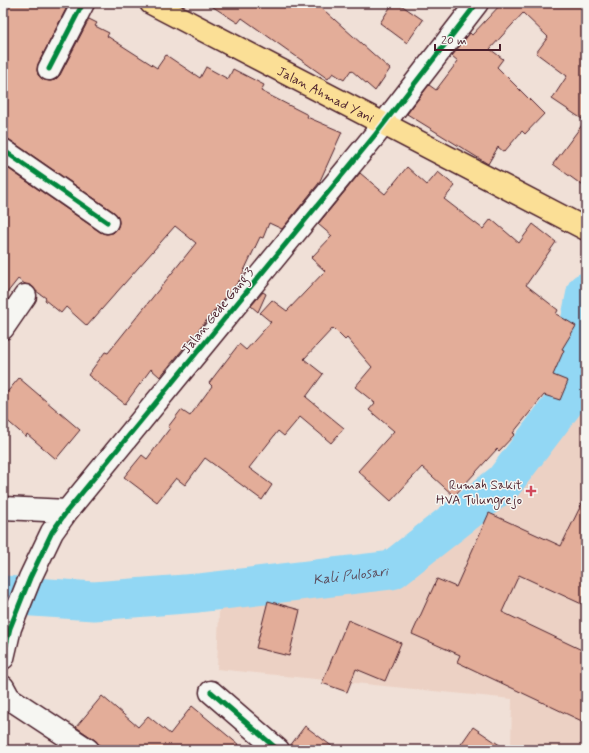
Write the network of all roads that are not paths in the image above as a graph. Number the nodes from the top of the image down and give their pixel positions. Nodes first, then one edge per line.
1 (83, 3) edge
2 (153, 3) edge
3 (477, 3) edge
4 (49, 69) dead end
5 (384, 124) junction
6 (3, 150) edge
7 (107, 222) dead end
8 (586, 229) edge
9 (25, 296) dead end
10 (3, 328) edge
11 (3, 508) edge
12 (67, 511) junction
13 (3, 658) edge
14 (211, 692) dead end
15 (5, 694) edge
16 (88, 750) edge
17 (278, 750) edge

1 - 4 street
2 - 5 main road, Jalan Ahmad Yani
3 - 5 street, Jalan Gede Gang 3
5 - 8 main road, Jalan Ahmad Yani
5 - 12 street, Jalan Gede Gang 3
6 - 7 street
9 - 10 street
11 - 12 street
12 - 13 street, Jalan Gede Gang 3
14 - 17 street
15 - 16 street

